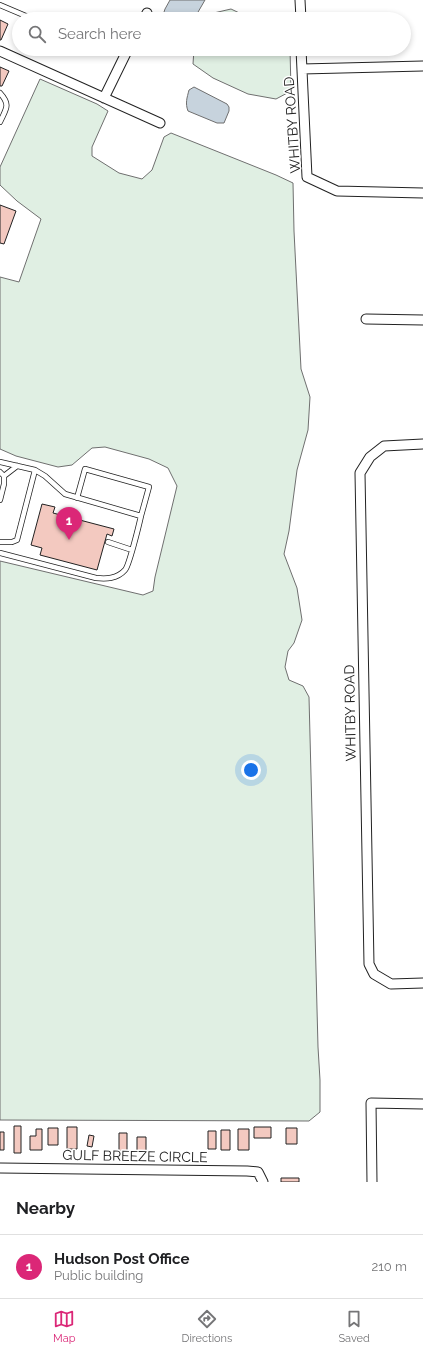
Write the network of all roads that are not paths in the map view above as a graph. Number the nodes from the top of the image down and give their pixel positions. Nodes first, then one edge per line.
1 (300, 0) edge
2 (0, 5) edge
3 (16, 12) edge
4 (301, 12) edge
5 (0, 51) edge
6 (125, 56) edge
7 (301, 56) edge
8 (423, 66) edge
9 (302, 69) junction
10 (0, 93) edge
11 (104, 98) junction
12 (0, 122) edge
13 (160, 123) dead end
14 (423, 192) edge
15 (366, 319) dead end
16 (423, 320) edge
17 (423, 444) edge
18 (0, 462) edge
19 (17, 466) junction
20 (35, 470) junction
21 (0, 472) edge
22 (4, 476) junction
23 (77, 498) junction
24 (0, 500) edge
25 (141, 516) junction
26 (0, 542) edge
27 (108, 542) dead end
28 (132, 550) junction
29 (0, 553) edge
30 (423, 983) edge
31 (423, 1104) edge
32 (0, 1168) edge
33 (263, 1182) edge
34 (372, 1182) edge

1 - 4 street
2 - 3 lane
5 - 11 street
6 - 11 street
7 - 9 street, WHITBY ROAD
8 - 9 street
9 - 14 street, WHITBY ROAD
10 - 12 lane
11 - 13 street
15 - 16 street
17 - 30 street, WHITBY ROAD
18 - 19 lane
19 - 20 lane
19 - 22 lane
20 - 23 lane
20 - 26 lane
21 - 22 lane
22 - 24 lane
23 - 25 lane
23 - 25 lane
25 - 28 lane
27 - 28 lane
28 - 29 lane
31 - 34 street
32 - 33 street, GULF BREEZE CIRCLE

